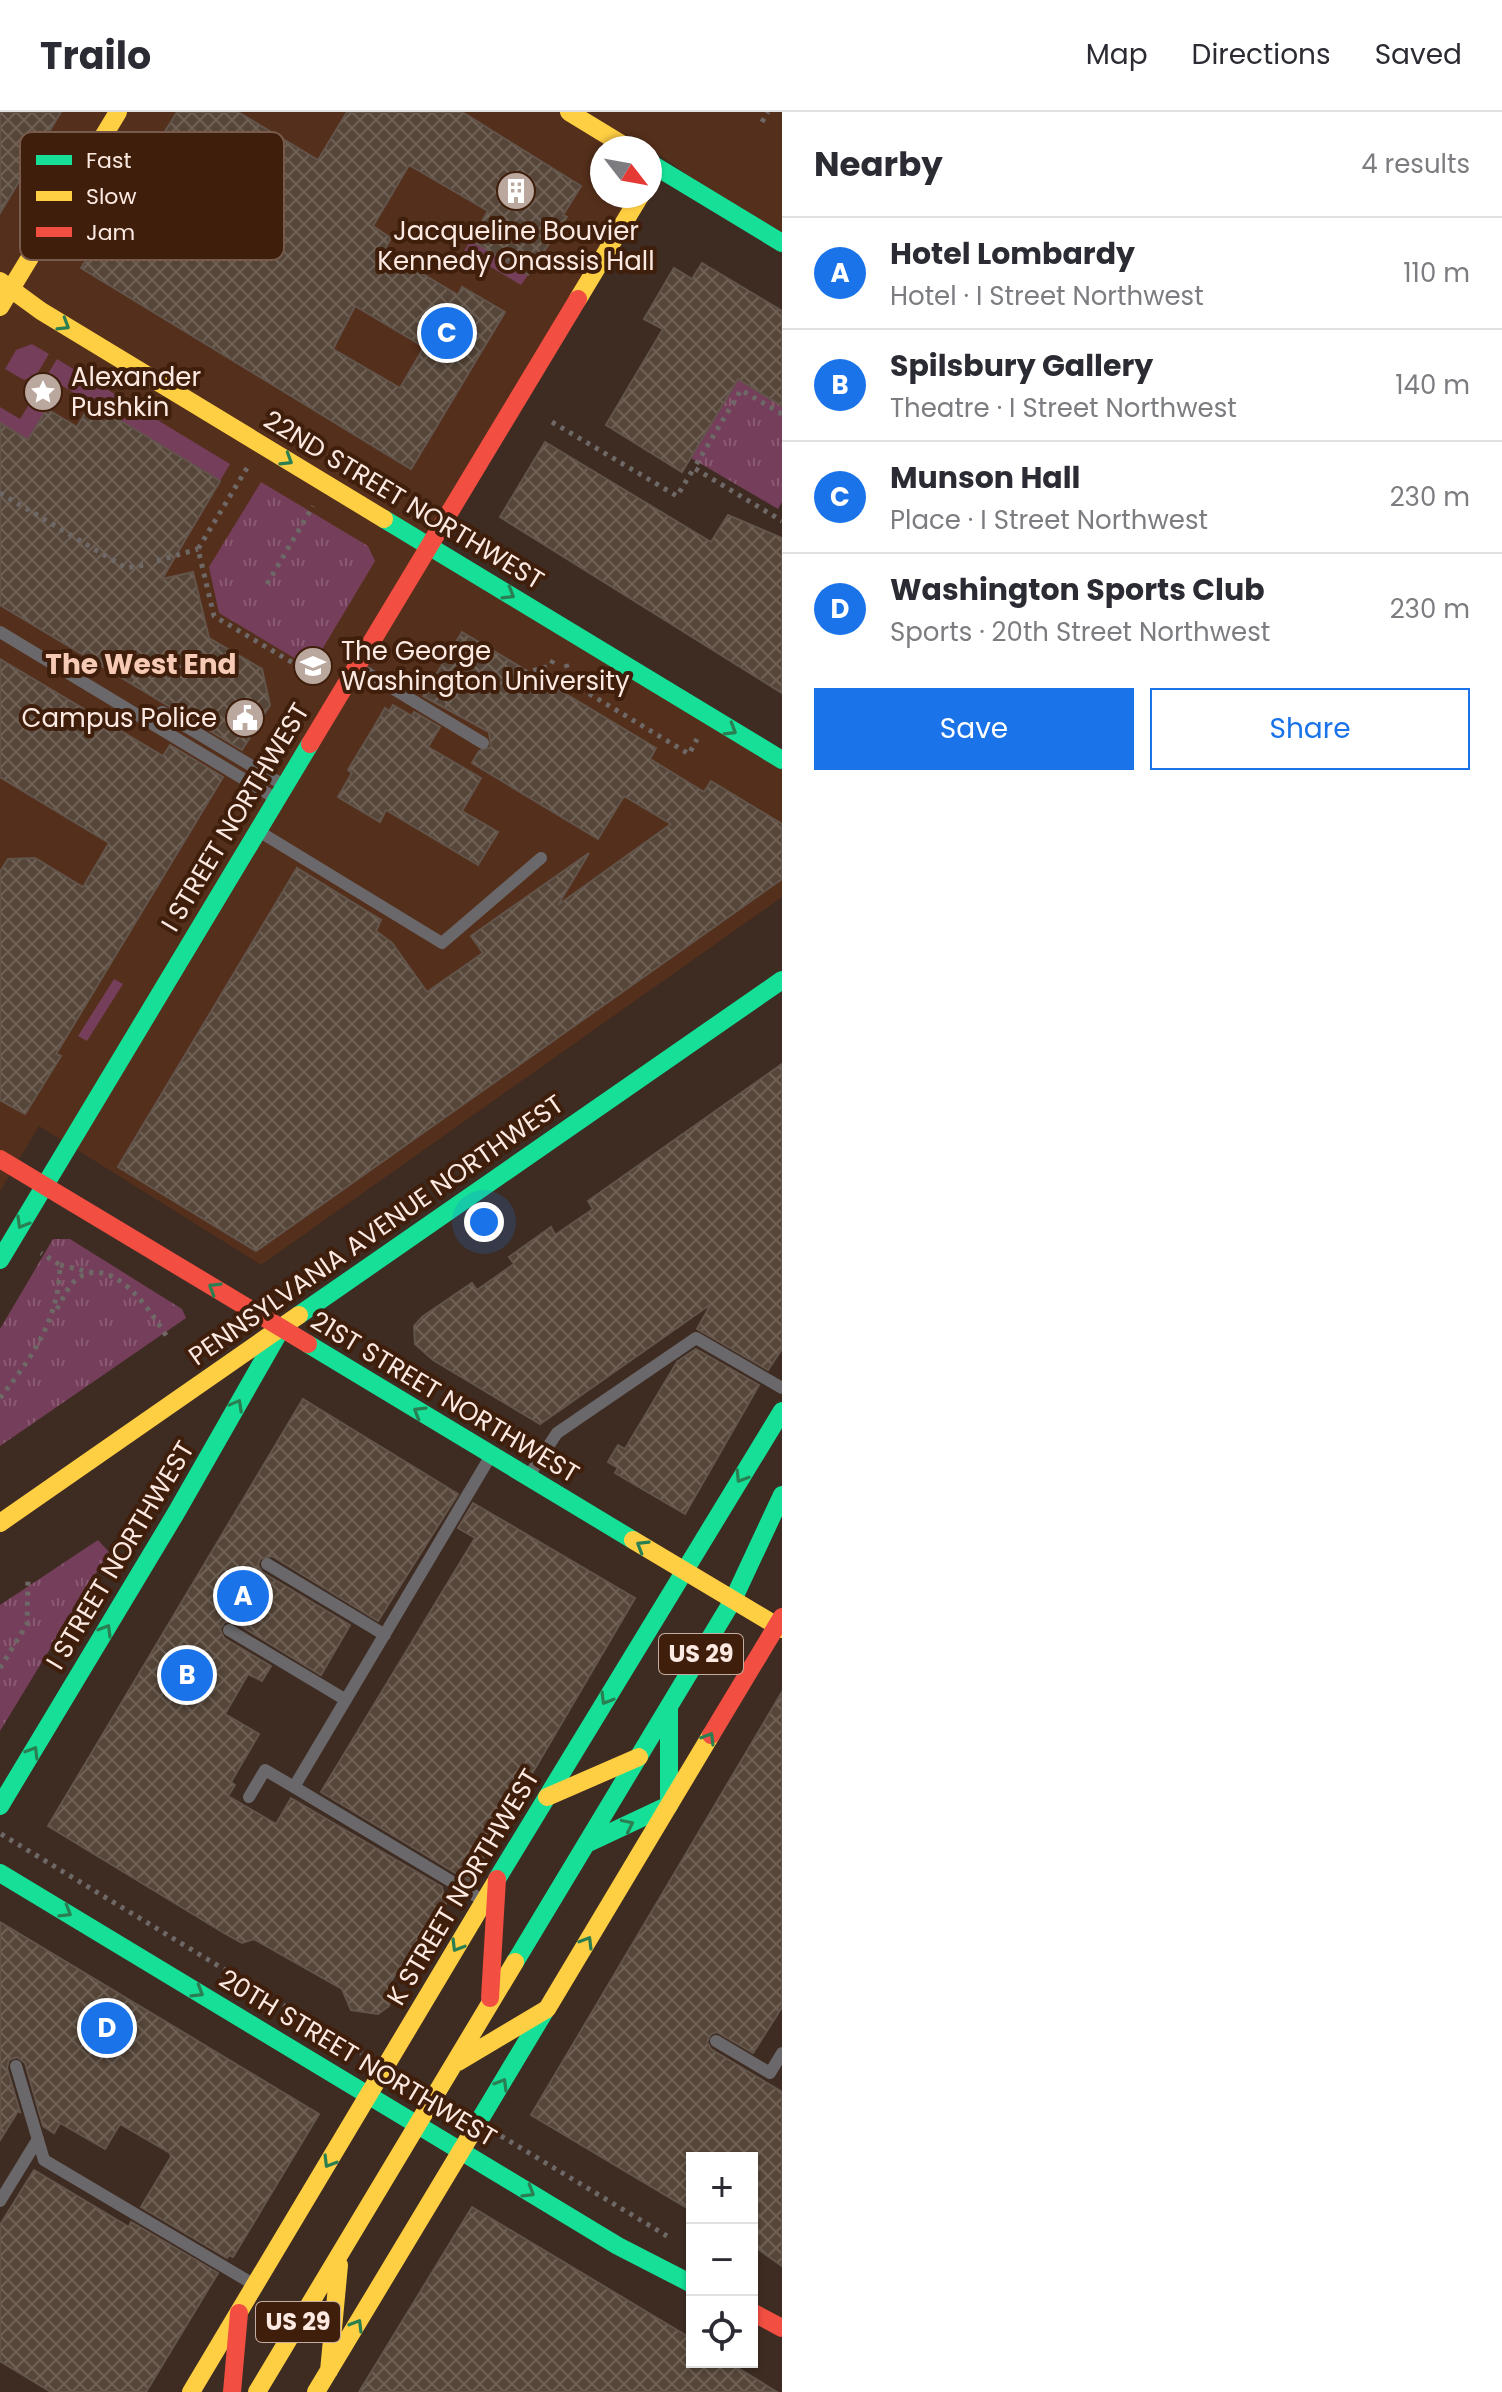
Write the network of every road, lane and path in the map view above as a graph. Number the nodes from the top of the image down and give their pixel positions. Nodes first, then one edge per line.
1 (118, 112) edge
2 (569, 112) edge
3 (768, 112) edge
4 (762, 122) dead end
5 (105, 132) edge
6 (608, 136) edge
7 (662, 176) edge
8 (633, 208) edge
9 (782, 243) edge
10 (21, 260) edge
11 (5, 285) edge
12 (0, 307) edge
13 (782, 414) edge
14 (552, 422) dead end
15 (261, 444) junction
16 (694, 468) junction
17 (326, 484) junction
18 (0, 493) edge
19 (782, 521) edge
20 (428, 545) junction
21 (198, 549) junction
22 (157, 561) dead end
23 (145, 565) dead end
24 (267, 584) dead end
25 (543, 615) junction
26 (0, 632) edge
27 (555, 657) junction
28 (356, 666) junction
29 (458, 678) dead end
30 (341, 691) junction
31 (162, 712) dead end
32 (483, 743) dead end
33 (689, 754) dead end
34 (782, 760) edge
35 (281, 793) junction
36 (258, 831) junction
37 (541, 858) dead end
38 (782, 980) edge
39 (0, 1159) edge
40 (44, 1185) junction
41 (41, 1253) dead end
42 (0, 1260) edge
43 (60, 1265) junction
44 (97, 1274) junction
45 (54, 1313) junction
46 (281, 1329) junction
47 (169, 1340) dead end
48 (782, 1388) edge
49 (0, 1398) edge
50 (782, 1411) edge
51 (492, 1455) junction
52 (528, 1477) junction
53 (782, 1495) edge
54 (0, 1523) edge
55 (782, 1539) edge
56 (267, 1564) dead end
57 (684, 1570) junction
58 (28, 1578) dead end
59 (733, 1600) junction
60 (780, 1624) edge
61 (229, 1630) dead end
62 (385, 1635) junction
63 (0, 1668) edge
64 (346, 1700) junction
65 (669, 1707) junction
66 (639, 1757) junction
67 (294, 1787) junction
68 (249, 1797) dead end
69 (547, 1797) junction
70 (669, 1805) junction
71 (0, 1806) edge
72 (0, 1833) edge
73 (586, 1844) junction
74 (0, 1873) edge
75 (497, 1879) junction
76 (484, 1901) junction
77 (489, 2006) junction
78 (547, 2009) junction
79 (716, 2041) dead end
80 (352, 2047) dead end
81 (782, 2053) edge
82 (453, 2065) junction
83 (16, 2066) dead end
84 (369, 2095) junction
85 (418, 2125) junction
86 (38, 2139) junction
87 (519, 2146) dead end
88 (462, 2151) junction
89 (0, 2201) edge
90 (679, 2243) dead end
91 (340, 2253) junction
92 (686, 2281) edge
93 (255, 2286) junction
94 (239, 2313) junction
95 (758, 2315) edge
96 (782, 2328) edge
97 (329, 2371) junction
98 (191, 2392) edge
99 (232, 2392) edge
100 (257, 2392) edge
101 (316, 2392) edge

1 - 5 main road
2 - 6 main road
3 - 4 path
7 - 9 main road
8 - 20 main road, I STREET NORTHWEST
10 - 11 main road
11 - 12 main road
11 -> 15 main road, 22ND STREET NORTHWEST
13 - 16 path
14 - 16 path
15 -> 17 main road, 22ND STREET NORTHWEST
15 - 21 path
16 - 19 path
17 - 20 main road, 22ND STREET NORTHWEST
17 - 24 path
18 - 23 path
20 -> 25 main road, 22ND STREET NORTHWEST
20 - 28 main road, I STREET NORTHWEST
21 - 22 path
21 - 30 path
25 - 27 path
25 -> 34 main road, 22ND STREET NORTHWEST
26 - 35 lane
27 - 29 path
27 - 33 path
28 - 30 main road, I STREET NORTHWEST
28 - 32 lane
30 - 35 main road, I STREET NORTHWEST
31 - 35 lane
35 - 36 main road, I STREET NORTHWEST
36 - 37 lane
36 - 40 main road, I STREET NORTHWEST
38 - 46 main road, PENNSYLVANIA AVENUE NORTHWEST
39 - 40 main road, 21ST STREET NORTHWEST
40 -> 42 main road, I STREET NORTHWEST
46 -> 40 main road, 21ST STREET NORTHWEST
41 - 43 path
43 - 44 path
43 - 45 path
44 - 45 path
44 - 47 path
45 - 49 path
51 -> 46 main road, 21ST STREET NORTHWEST
46 - 54 main road, PENNSYLVANIA AVENUE NORTHWEST
71 -> 46 main road, I STREET NORTHWEST
48 - 52 lane
50 -> 57 main road, K STREET NORTHWEST
51 - 52 main road, 21ST STREET NORTHWEST
51 - 62 lane
57 -> 52 main road, 21ST STREET NORTHWEST
53 - 59 main road, US 29
55 - 59 main road, US 29
56 - 62 lane
57 - 59 main road, 21ST STREET NORTHWEST
57 -> 69 main road, K STREET NORTHWEST
58 - 63 path
59 - 60 main road, 21ST STREET NORTHWEST
59 - 65 main road, US 29
70 -> 60 main road
61 - 64 lane
62 - 64 lane
64 - 67 lane
65 - 66 main road, US 29
65 - 70 main road
66 - 69 main road
66 - 73 main road, US 29
67 - 68 lane
67 - 76 lane
69 - 75 main road, K STREET NORTHWEST
73 -> 70 main road
78 -> 70 main road
72 - 80 path
73 - 77 main road, US 29
74 -> 84 main road, 20TH STREET NORTHWEST
75 - 76 main road, K STREET NORTHWEST
75 - 77 main road
76 -> 84 main road, K STREET NORTHWEST
77 - 82 main road, US 29
78 - 82 main road
88 -> 78 main road
79 - 81 lane
82 - 85 main road, US 29
83 - 86 lane
84 - 85 main road, 20TH STREET NORTHWEST
84 -> 93 main road, K STREET NORTHWEST
85 - 88 main road, 20TH STREET NORTHWEST
85 - 91 main road, US 29
86 - 89 lane
86 - 93 lane
87 - 90 path
88 -> 92 main road, 20TH STREET NORTHWEST
97 -> 88 main road
91 - 97 main road
91 - 100 main road, US 29
93 - 94 main road, K STREET NORTHWEST
94 - 98 main road, K STREET NORTHWEST
94 - 99 main road
95 - 96 main road
97 - 101 main road

